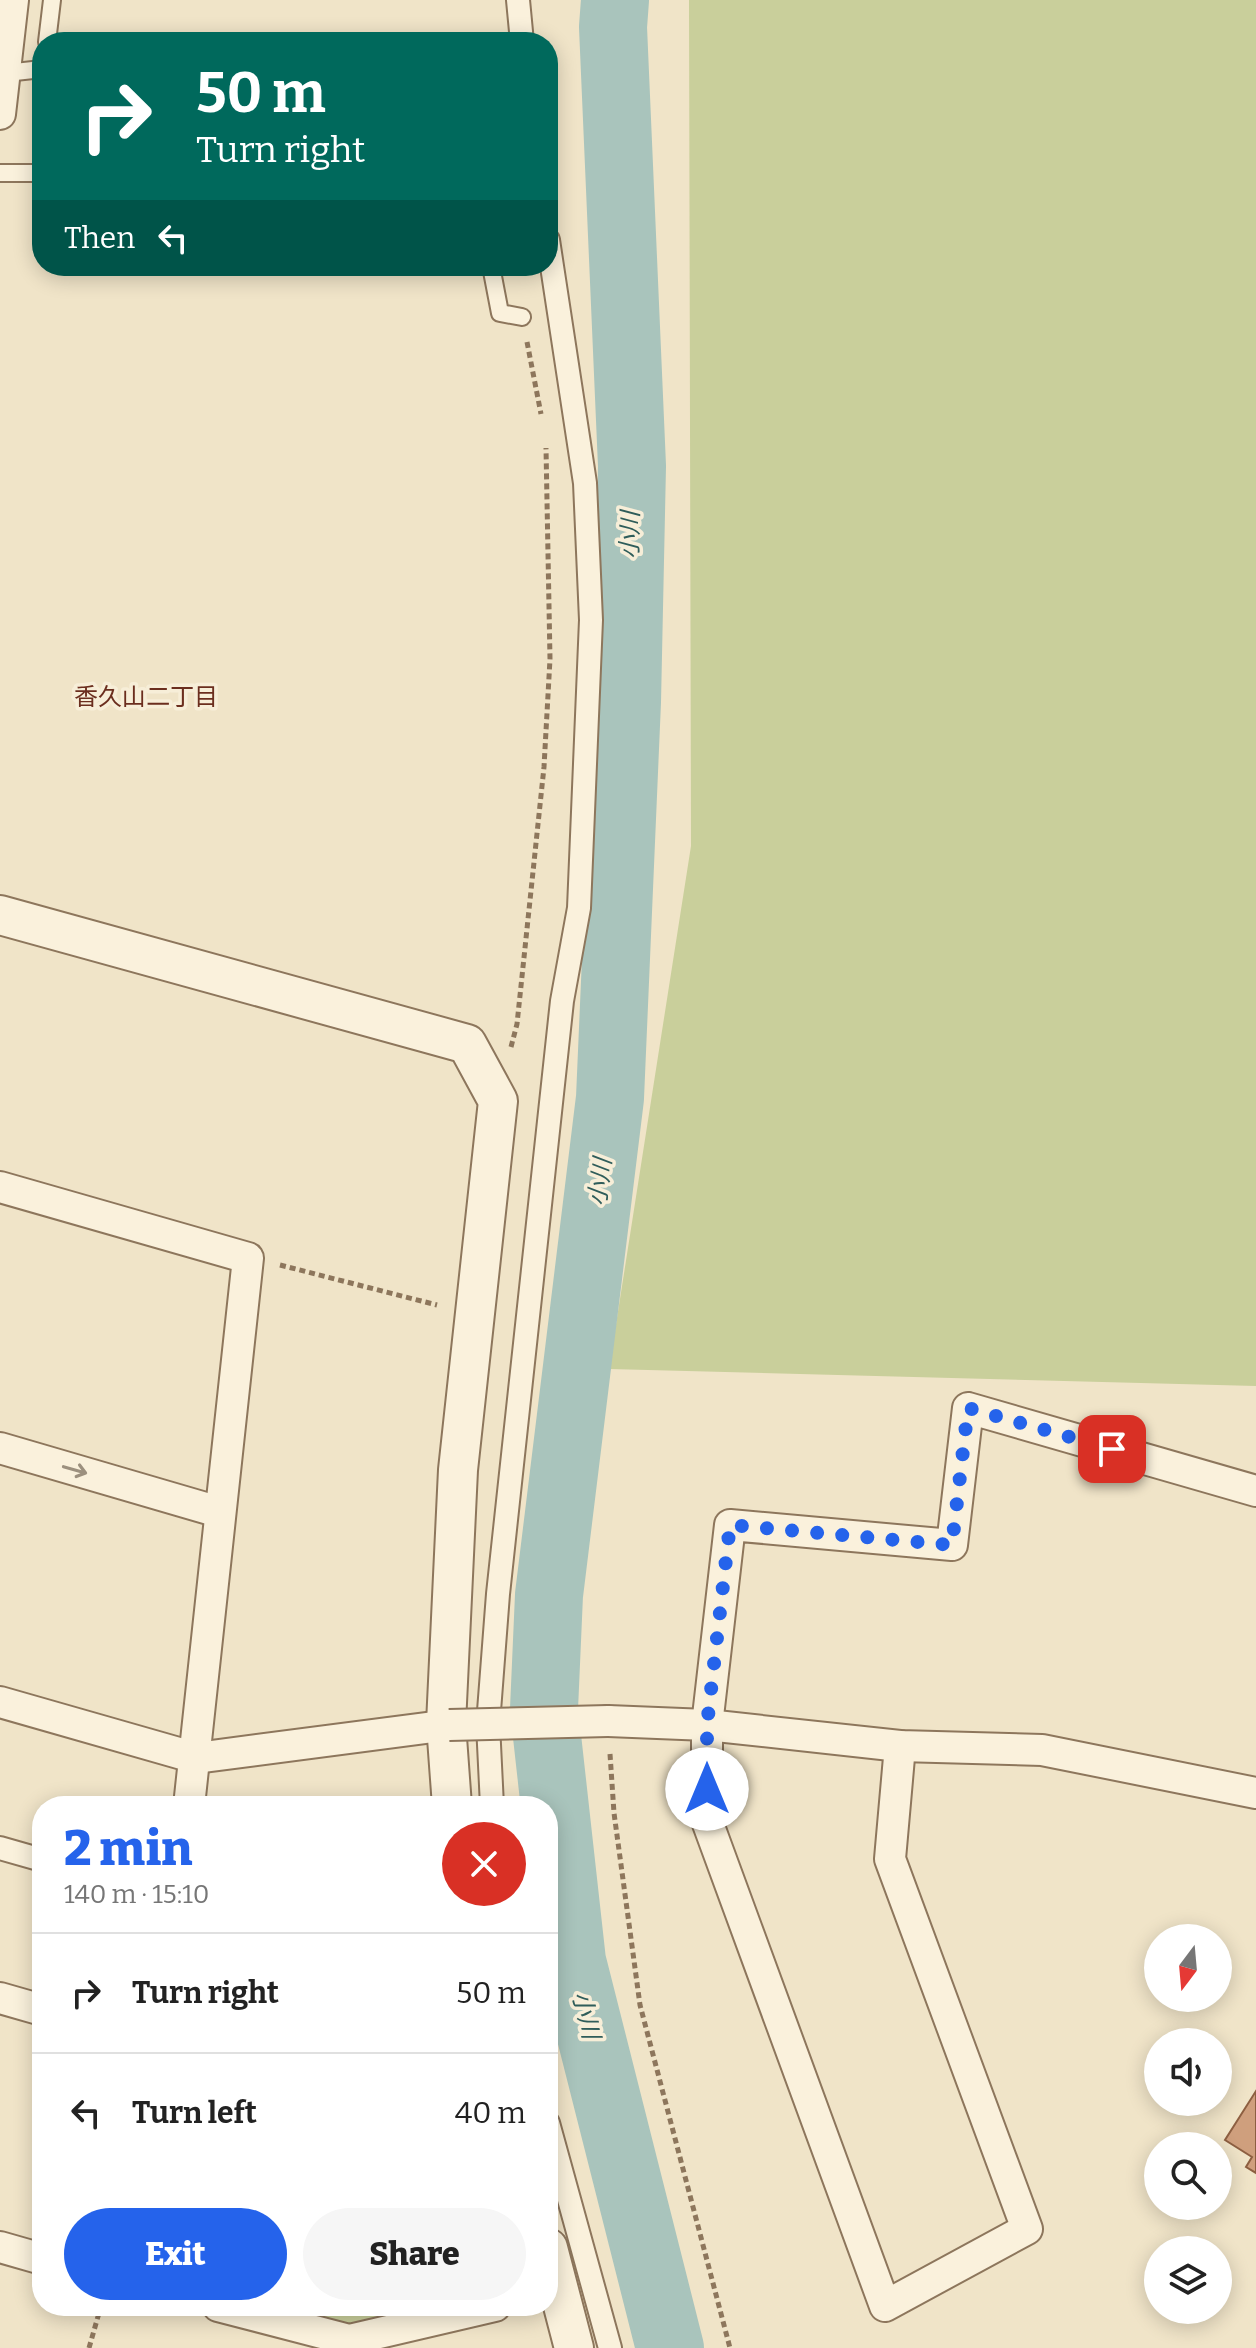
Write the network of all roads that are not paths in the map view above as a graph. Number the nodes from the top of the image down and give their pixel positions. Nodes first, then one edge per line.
1 (13, 0) edge
2 (52, 0) edge
3 (518, 0) edge
4 (48, 32) edge
5 (521, 32) edge
6 (32, 70) edge
7 (6, 73) junction
8 (0, 114) edge
9 (0, 173) edge
10 (32, 173) edge
11 (493, 276) edge
12 (553, 276) edge
13 (522, 317) road end
14 (0, 915) edge
15 (0, 1187) edge
16 (0, 1448) edge
17 (1256, 1491) edge
18 (219, 1512) junction
19 (0, 1702) edge
20 (448, 1724) junction
21 (488, 1724) junction
22 (707, 1725) junction
23 (900, 1746) junction
24 (196, 1758) junction
25 (1256, 1793) edge
26 (190, 1796) edge
27 (452, 1796) edge
28 (492, 1796) edge
29 (0, 1848) edge
30 (32, 1857) edge
31 (0, 1998) edge
32 (32, 2007) edge
33 (558, 2159) edge
34 (0, 2247) edge
35 (32, 2256) edge
36 (558, 2303) edge
37 (253, 2316) edge
38 (457, 2316) edge
39 (350, 2344) edge
40 (574, 2348) edge
41 (610, 2348) edge

1 - 7 street
2 - 4 lane
3 - 5 street
6 - 7 lane
7 - 8 street
9 - 10 lane
11 - 13 lane
12 - 21 street
14 - 20 street
15 - 18 street
16 -> 18 street
17 - 22 street
18 - 24 street
19 - 24 street
20 - 21 street, bridge
20 - 24 street
20 - 27 street
21 - 22 street, bridge
21 - 28 street
22 - 23 street
22 - 23 street
23 - 25 street
24 - 26 street
29 - 30 street
31 - 32 street
33 - 41 street
34 - 35 street
36 - 40 street
37 - 39 street
38 - 39 street

